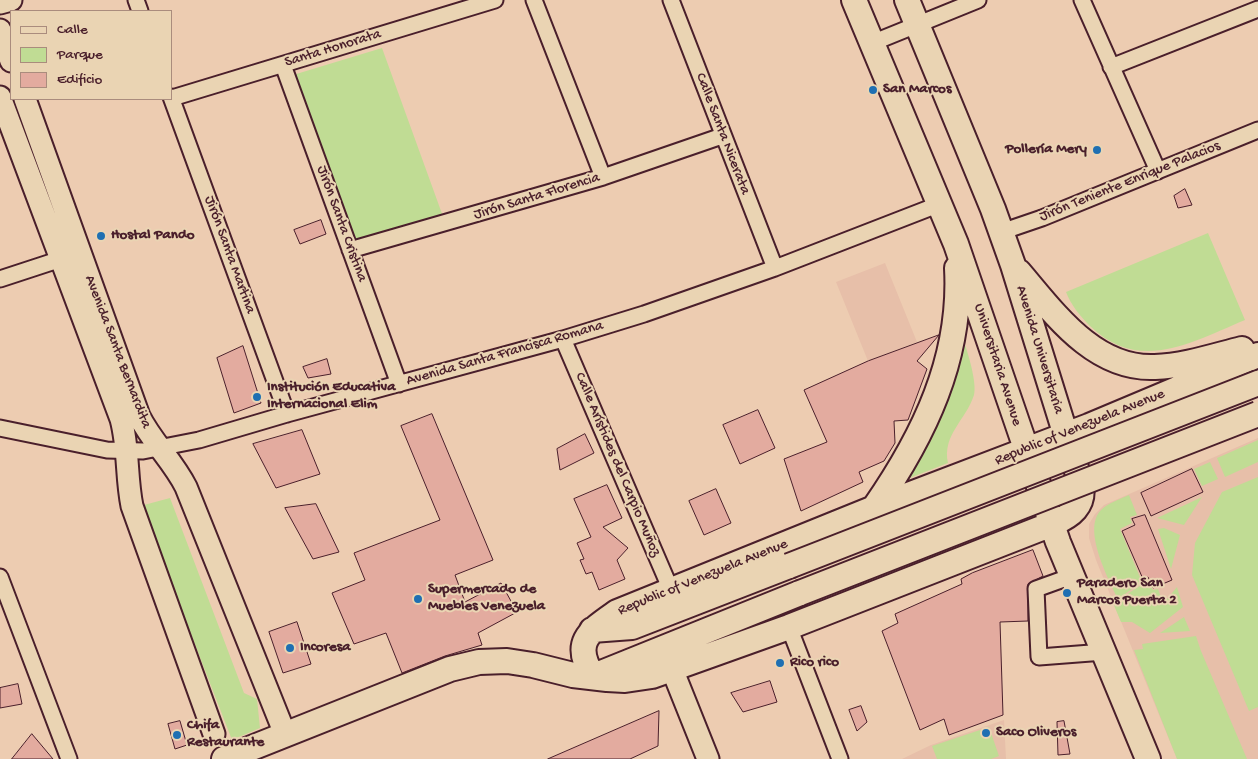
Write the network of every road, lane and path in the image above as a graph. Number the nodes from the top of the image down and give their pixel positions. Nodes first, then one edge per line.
1 (11, 0) edge
2 (495, 0) edge
3 (534, 0) edge
4 (671, 0) edge
5 (854, 0) edge
6 (907, 0) edge
7 (978, 0) edge
8 (1082, 0) edge
9 (0, 3) edge
10 (1258, 9) edge
11 (917, 25) junction
12 (0, 30) edge
13 (872, 43) junction
14 (10, 58) edge
15 (283, 65) junction
16 (1111, 67) junction
17 (0, 97) edge
18 (172, 97) edge
19 (25, 100) edge
20 (172, 100) edge
21 (1258, 130) edge
22 (722, 136) junction
23 (7, 138) edge
24 (1158, 171) junction
25 (603, 177) junction
26 (940, 204) junction
27 (1001, 232) junction
28 (956, 244) junction
29 (350, 250) junction
30 (61, 259) junction
31 (1014, 265) junction
32 (775, 268) junction
33 (0, 279) edge
34 (563, 340) junction
35 (1258, 345) edge
36 (1258, 355) edge
37 (1258, 383) edge
38 (399, 384) junction
39 (287, 414) junction
40 (1258, 414) edge
41 (0, 428) edge
42 (1066, 435) junction
43 (159, 449) junction
44 (1025, 450) junction
45 (128, 451) junction
46 (874, 508) junction
47 (1052, 524) junction
48 (1072, 576) junction
49 (0, 577) edge
50 (671, 590) junction
51 (789, 627) junction
52 (591, 630) junction
53 (1104, 652) junction
54 (672, 669) junction
55 (593, 676) junction
56 (214, 734) dead end
57 (285, 734) junction
58 (69, 759) edge
59 (224, 759) edge
60 (708, 759) edge
61 (840, 759) edge
62 (1148, 759) edge

1 - 9 main road
2 - 15 street, Santa Honorata
3 - 25 street
4 - 22 street, Calle Santa Nicerata
5 - 13 main road, Universitaria Avenue
6 - 11 main road
7 - 11 street
8 - 16 street
10 - 16 street
11 - 13 street
11 - 27 main road
12 - 14 main road
13 - 26 main road, Universitaria Avenue
15 - 18 street, Santa Honorata
15 - 29 street, Jirón Santa Cristina
16 - 24 street
17 - 23 main road, Avenida Santa Bernardita
19 - 43 main road, Avenida Santa Bernardita
20 - 39 street, Jirón Santa Martina
21 - 24 street, Jirón Teniente Enrique Palacios
22 - 25 street, Jirón Santa Florencia
22 - 32 street, Calle Santa Nicerata
23 - 30 main road, Avenida Santa Bernardita
24 - 27 street, Jirón Teniente Enrique Palacios
25 - 29 street, Jirón Santa Florencia
26 - 28 main road, Universitaria Avenue
26 - 32 street, Avenida Santa Francisca Romana
27 - 31 main road
28 - 44 main road, Universitaria Avenue
28 - 46 main road
29 - 38 street, Jirón Santa Cristina
30 - 33 street
30 - 45 main road, Avenida Santa Bernardita
31 - 35 main road
31 - 42 main road, Avenida Universitaria
32 - 34 street, Avenida Santa Francisca Romana
34 - 38 street, Avenida Santa Francisca Romana
34 - 50 street, Calle Arístides del Carpio Muñoz
36 - 42 main road, Republic of Venezuela Avenue
37 - 52 main road, Republic of Venezuela Avenue, bridge
38 - 39 street, Avenida Santa Francisca Romana
39 - 43 street, Avenida Santa Francisca Romana
40 - 55 main road, bridge
41 - 45 street, Avenida Santa Francisca Romana
42 - 44 main road, Republic of Venezuela Avenue
42 - 47 main road, Avenida Universitaria
43 - 45 street, Avenida Santa Francisca Romana
43 - 57 main road, Avenida Santa Bernardita
44 - 46 main road, Republic of Venezuela Avenue
44 - 47 main road, Universitaria Avenue
45 - 56 main road, Avenida Santa Bernardita
46 - 50 main road, Republic of Venezuela Avenue
47 - 48 main road, Universitaria Avenue
47 - 51 main road
48 - 53 main road, Universitaria Avenue
48 - 53 street
49 - 58 street
50 - 52 main road, Republic of Venezuela Avenue
51 - 54 main road
51 - 61 street
52 - 55 main road
53 - 62 main road, Universitaria Avenue
54 - 55 main road
54 - 60 main road
55 - 57 main road
57 - 59 main road

